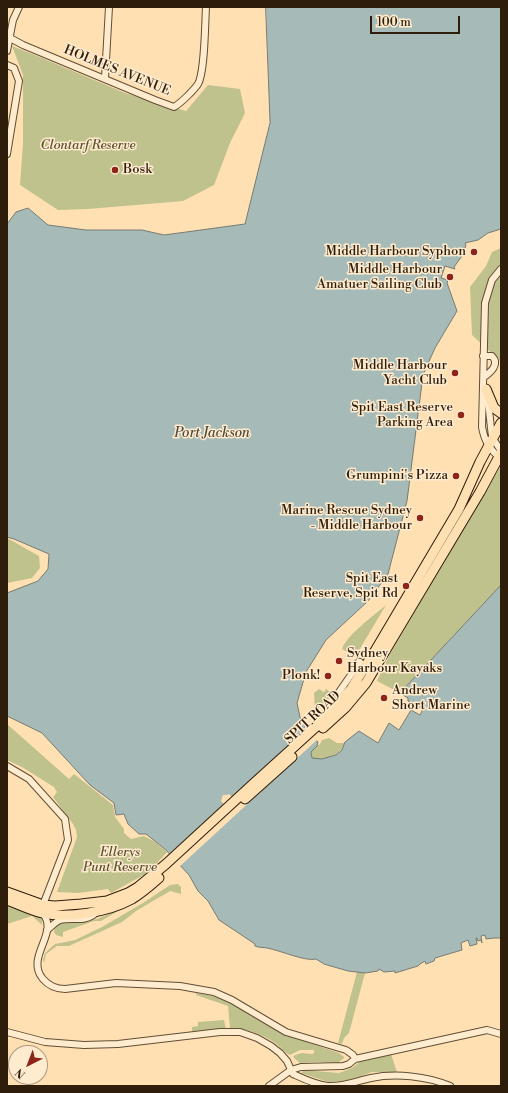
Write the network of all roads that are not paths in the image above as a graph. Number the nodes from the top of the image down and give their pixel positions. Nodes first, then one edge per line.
1 (19, 7) edge
2 (109, 7) edge
3 (206, 7) edge
4 (10, 38) junction
5 (7, 51) edge
6 (7, 65) edge
7 (105, 78) junction
8 (7, 154) edge
9 (501, 269) edge
10 (484, 356) junction
11 (485, 382) junction
12 (501, 413) edge
13 (501, 423) edge
14 (492, 437) junction
15 (488, 445) junction
16 (500, 454) edge
17 (360, 662) dead end
18 (337, 695) dead end
19 (318, 729) junction
20 (7, 766) edge
21 (168, 866) junction
22 (7, 892) edge
23 (7, 900) edge
24 (42, 909) junction
25 (98, 911) junction
26 (47, 930) junction
27 (7, 1032) edge
28 (501, 1034) edge
29 (354, 1057) junction
30 (291, 1070) junction
31 (269, 1086) edge
32 (450, 1086) edge

1 - 4 street
2 - 7 street
3 - 7 street, HOLMES AVENUE
4 - 5 street
4 - 7 street, HOLMES AVENUE
6 - 8 street
9 - 10 street
10 - 11 street
10 - 11 street
11 - 12 highway
11 - 14 street
11 - 15 street
13 - 14 highway, SPIT ROAD
14 - 15 highway, SPIT ROAD
14 - 16 street
15 - 16 street
15 - 19 highway, SPIT ROAD
16 - 19 highway, SPIT ROAD
17 - 18 street
19 - 21 highway, SPIT ROAD
20 - 24 street
21 - 24 highway
21 - 25 highway, SPIT ROAD
22 - 24 highway
23 - 24 highway
24 - 25 highway, SPIT ROAD
24 - 26 street
25 - 26 street
26 - 29 street
27 - 30 street
28 - 29 street
29 - 30 street
30 - 31 street
30 - 32 street

